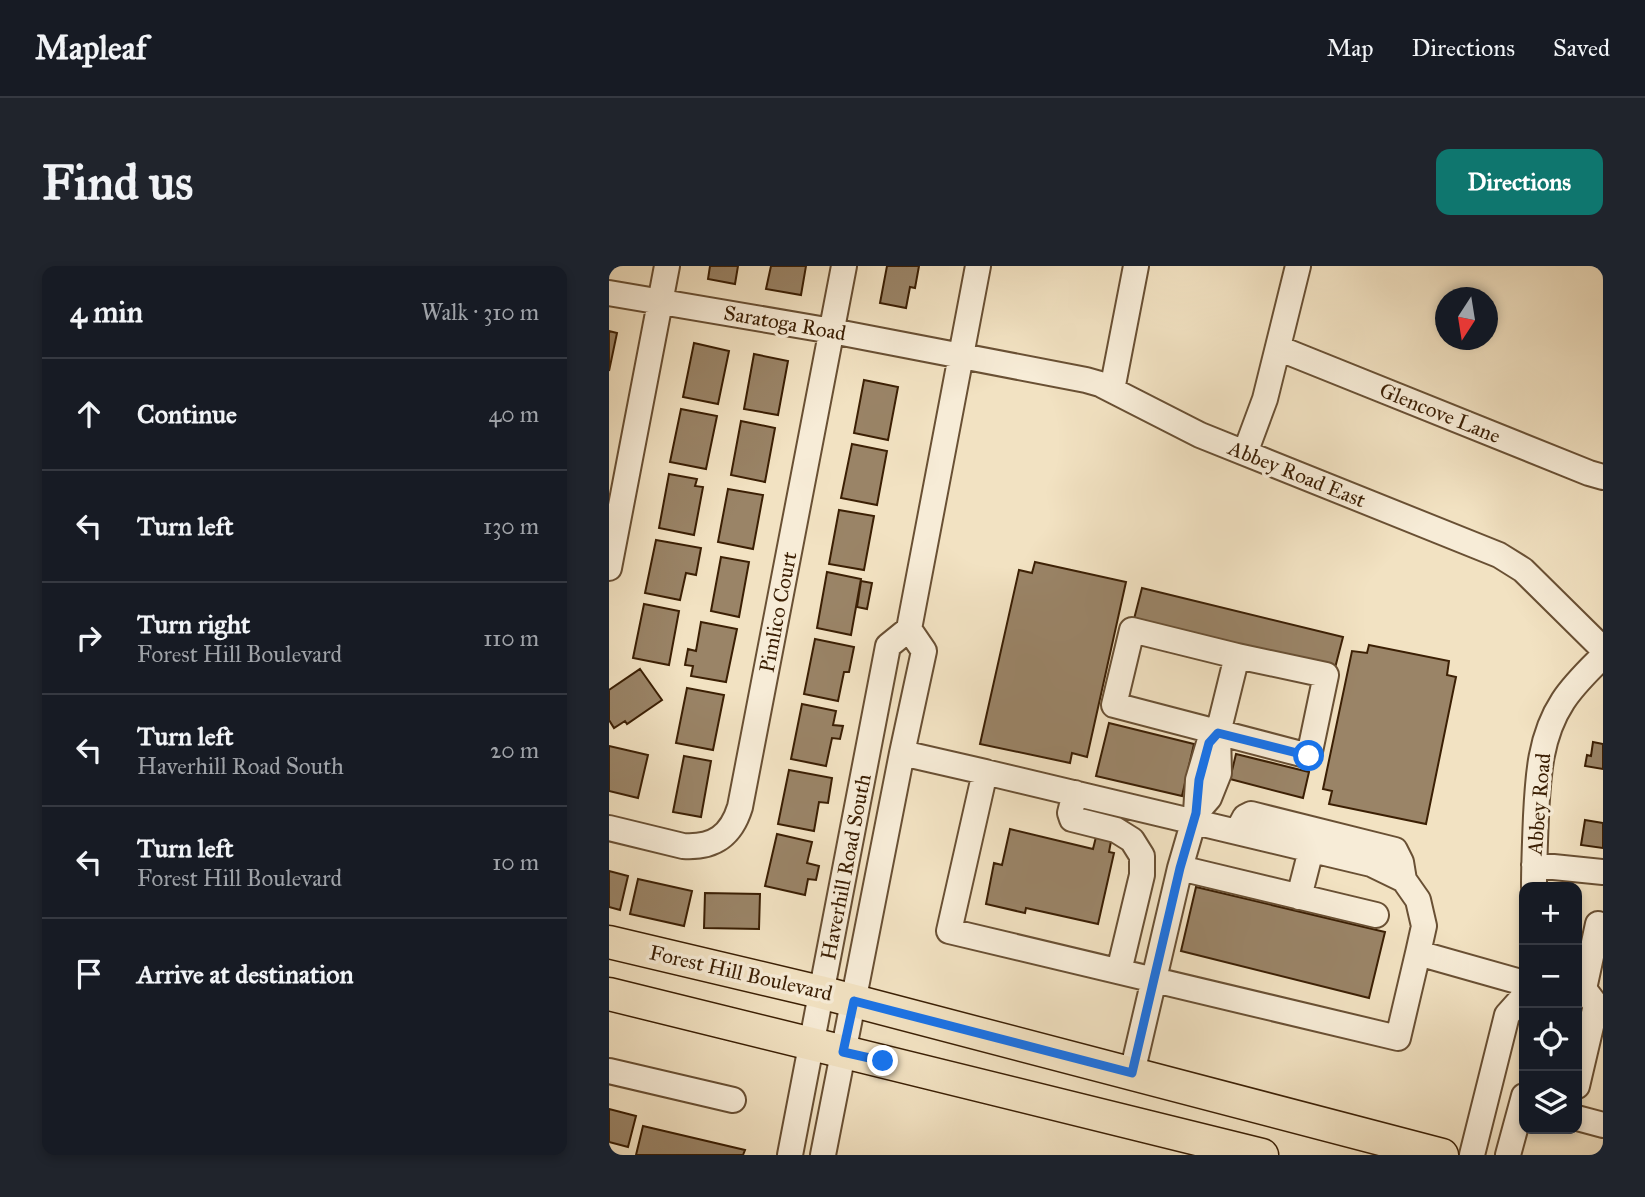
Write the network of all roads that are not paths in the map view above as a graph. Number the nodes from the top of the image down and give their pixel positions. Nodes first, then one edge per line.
1 (667, 266) edge
2 (844, 266) edge
3 (978, 266) edge
4 (1136, 266) edge
5 (1298, 266) edge
6 (609, 293) edge
7 (660, 302) junction
8 (832, 331) junction
9 (1278, 348) junction
10 (961, 356) junction
11 (1112, 390) junction
12 (1245, 453) junction
13 (1603, 477) edge
14 (609, 568) edge
15 (908, 628) junction
16 (1603, 649) edge
17 (1237, 656) junction
18 (1603, 656) edge
19 (1218, 733) junction
20 (902, 753) junction
21 (985, 772) junction
22 (1075, 793) junction
23 (1195, 817) junction
24 (609, 828) edge
25 (1237, 832) junction
26 (1311, 850) junction
27 (1180, 868) junction
28 (1603, 872) edge
29 (1534, 876) edge
30 (1404, 880) junction
31 (1299, 897) junction
32 (1376, 915) dead end
33 (1598, 924) dead end
34 (609, 942) edge
35 (1418, 953) junction
36 (1119, 971) junction
37 (1153, 979) junction
38 (1519, 981) edge
39 (820, 992) junction
40 (609, 994) edge
41 (1590, 997) edge
42 (854, 1001) junction
43 (1519, 1002) edge
44 (810, 1043) junction
45 (843, 1052) junction
46 (609, 1071) edge
47 (1579, 1071) edge
48 (1132, 1073) junction
49 (733, 1100) dead end
50 (1519, 1114) edge
51 (1582, 1119) edge
52 (1603, 1125) edge
53 (790, 1155) edge
54 (823, 1155) edge
55 (1262, 1155) edge
56 (1442, 1155) edge
57 (1472, 1155) edge
58 (1508, 1155) edge

1 - 7 street
2 - 8 street, Pimlico Court
3 - 10 street, Haverhill Road South
4 - 11 street
5 - 9 street
6 - 7 street, Saratoga Road
7 - 8 street, Saratoga Road
7 - 14 street
8 - 10 street, Saratoga Road
8 - 24 street, Pimlico Court
9 - 12 street
9 - 13 street, Glencove Lane
10 - 11 street, Abbey Road East
10 - 15 street, Haverhill Road South
11 - 12 street, Abbey Road East
12 - 16 street, Abbey Road East
15 - 20 street, Haverhill Road South
15 - 39 street, Haverhill Road South
17 - 19 street
17 - 19 street
17 - 19 street
18 - 29 street, Abbey Road
19 - 23 street
20 - 21 street
20 - 42 street, Haverhill Road South
21 - 22 street
21 - 36 street
22 - 23 street
22 - 36 street
23 - 25 street
23 - 27 street
25 - 26 street
25 - 30 street
26 - 30 street
26 - 31 street
27 - 31 street
27 - 37 street
28 - 29 street
30 - 35 street
31 - 32 street
33 - 41 street
34 - 39 main road, Forest Hill Boulevard
35 - 37 street
35 - 38 street
36 - 37 street
37 - 48 street
39 - 42 main road, Forest Hill Boulevard
39 - 44 street, Haverhill Road South
40 - 44 main road
41 - 47 street
42 - 45 street, Haverhill Road South
42 - 48 main road, Forest Hill Boulevard
43 - 57 street
44 - 45 main road
44 - 53 street, Haverhill Road South
45 - 54 street, Haverhill Road South
45 - 55 main road
46 - 49 street
48 - 56 main road, Forest Hill Boulevard
50 - 58 street
51 - 52 street

